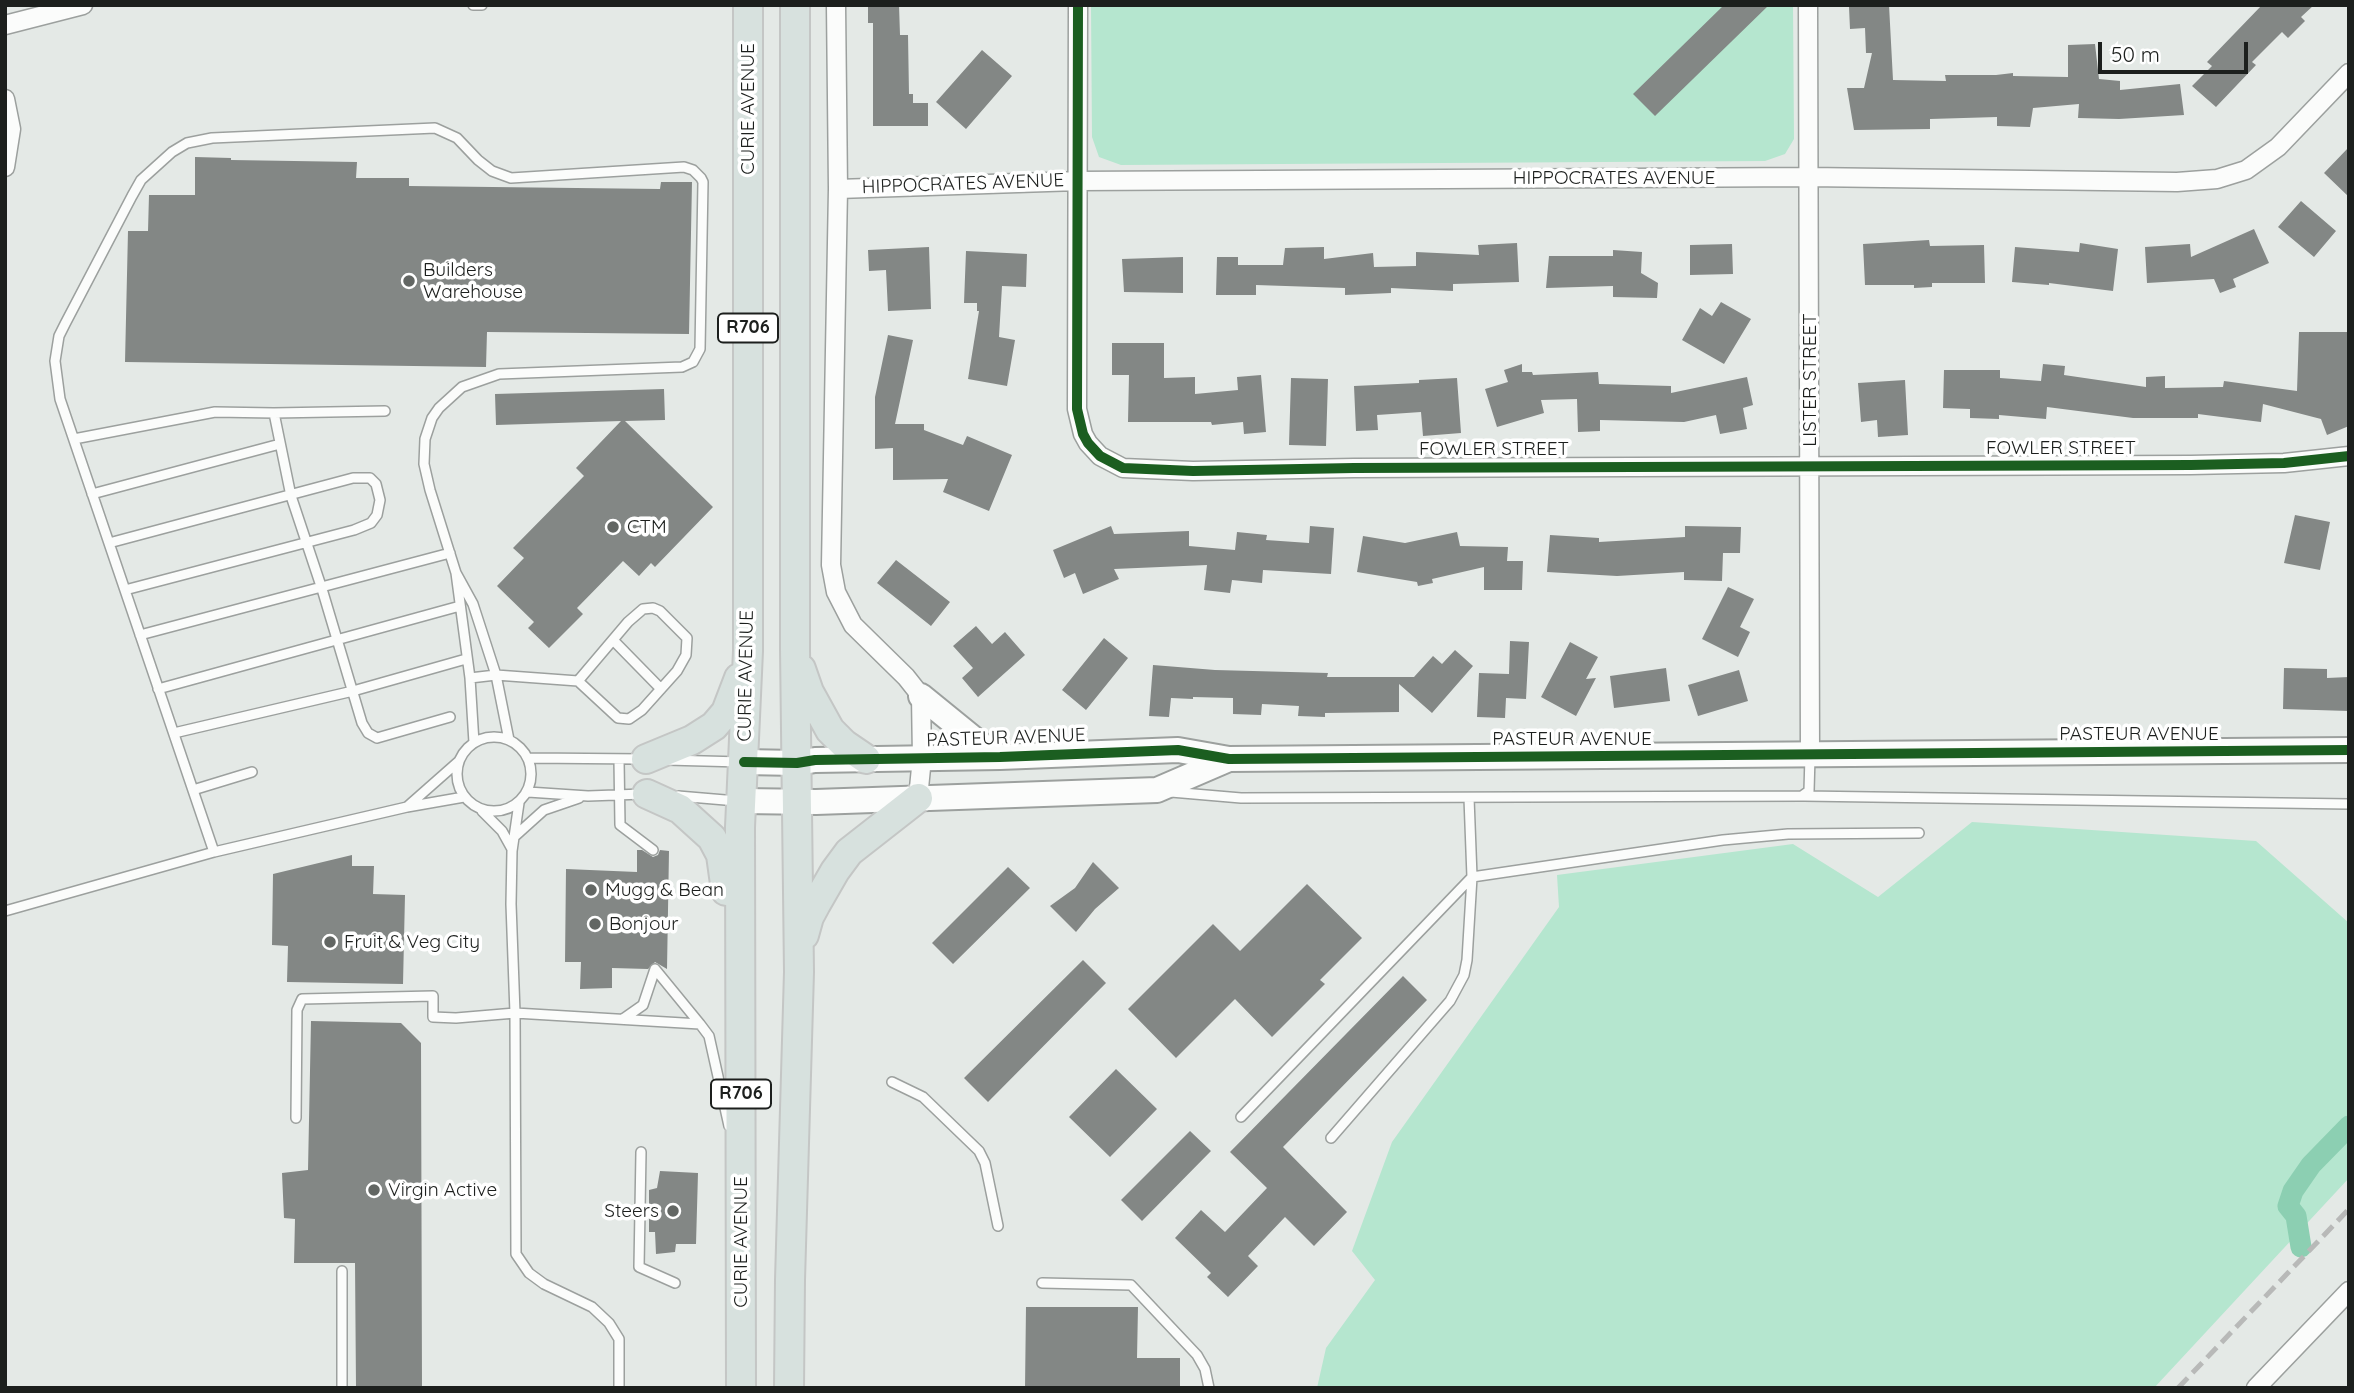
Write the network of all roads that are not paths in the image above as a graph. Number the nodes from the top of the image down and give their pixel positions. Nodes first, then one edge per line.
1 (83, 5) edge
2 (473, 5) edge
3 (482, 5) edge
4 (748, 5) edge
5 (795, 5) edge
6 (836, 5) edge
7 (1078, 5) edge
8 (1808, 5) edge
9 (5, 25) edge
10 (2349, 72) edge
11 (5, 99) edge
12 (5, 167) edge
13 (1809, 177) junction
14 (1078, 181) junction
15 (838, 189) junction
16 (385, 411) dead end
17 (274, 413) junction
18 (74, 439) junction
19 (280, 444) junction
20 (2349, 456) edge
21 (1810, 467) junction
22 (92, 494) junction
23 (292, 496) junction
24 (306, 542) junction
25 (109, 544) junction
26 (450, 554) junction
27 (456, 573) junction
28 (322, 589) junction
29 (125, 590) junction
30 (460, 606) junction
31 (140, 635) junction
32 (338, 640) junction
33 (613, 640) junction
34 (795, 649) junction
35 (748, 651) junction
36 (466, 659) junction
37 (496, 675) junction
38 (470, 678) junction
39 (578, 681) junction
40 (158, 689) junction
41 (661, 689) junction
42 (353, 691) junction
43 (921, 696) junction
44 (450, 718) dead end
45 (174, 733) junction
46 (509, 740) junction
47 (474, 743) junction
48 (2349, 750) edge
49 (1810, 754) junction
50 (1000, 757) junction
51 (529, 758) junction
52 (922, 758) junction
53 (866, 759) junction
54 (1229, 759) junction
55 (633, 760) junction
56 (459, 761) junction
57 (744, 762) junction
58 (797, 763) junction
59 (252, 772) dead end
60 (193, 790) junction
61 (1157, 790) junction
62 (528, 792) junction
63 (647, 794) junction
64 (619, 795) junction
65 (588, 796) junction
66 (1802, 796) junction
67 (464, 797) junction
68 (918, 798) junction
69 (1469, 798) junction
70 (797, 800) junction
71 (743, 801) junction
72 (519, 803) junction
73 (2349, 804) edge
74 (407, 807) junction
75 (481, 810) junction
76 (1919, 832) dead end
77 (514, 837) junction
78 (653, 850) dead end
79 (512, 851) junction
80 (214, 852) junction
81 (1472, 877) junction
82 (5, 911) edge
83 (799, 972) junction
84 (741, 1009) junction
85 (514, 1013) junction
86 (623, 1019) junction
87 (700, 1024) junction
88 (892, 1082) dead end
89 (1241, 1117) dead end
90 (296, 1118) dead end
91 (1331, 1138) dead end
92 (641, 1152) dead end
93 (742, 1174) junction
94 (998, 1226) dead end
95 (342, 1271) dead end
96 (675, 1283) dead end
97 (1042, 1283) dead end
98 (2349, 1291) edge
99 (342, 1388) edge
100 (619, 1388) edge
101 (741, 1388) edge
102 (789, 1388) edge
103 (1209, 1388) edge
104 (2256, 1388) edge

1 - 9 street
2 - 3 lane
4 - 35 main road, CURIE AVENUE / R706
5 - 34 main road, R706
6 - 15 street
7 - 14 street, FOWLER STREET
8 - 13 street, LISTER STREET
10 - 13 street, HIPPOCRATES AVENUE
11 - 12 street
13 - 14 street, HIPPOCRATES AVENUE
13 - 21 street, LISTER STREET
14 - 15 street, HIPPOCRATES AVENUE
14 - 21 street, FOWLER STREET
15 - 43 street
16 - 17 lane
17 - 18 lane
17 - 19 lane
18 - 22 lane
18 - 26 lane
19 - 22 lane
19 - 23 lane
20 - 21 street, FOWLER STREET
21 - 49 street, LISTER STREET
22 - 25 lane
23 - 24 lane
23 - 24 lane
23 - 25 lane
24 - 28 lane
24 - 29 lane
25 - 29 lane
26 - 27 lane
26 - 28 lane
27 - 30 lane
27 - 37 lane
28 - 31 lane
28 - 32 lane
29 - 31 lane
30 - 32 lane
30 - 36 lane
31 - 40 lane
32 - 40 lane
32 - 42 lane
33 - 39 lane
33 - 41 lane
33 - 41 lane
34 - 53 main road
34 - 58 main road, R706
35 - 55 main road
35 - 57 main road, CURIE AVENUE / R706
36 - 38 lane
36 - 42 lane
37 - 38 lane
37 - 39 lane
37 - 46 lane
38 - 47 lane
39 - 41 lane
40 - 45 lane
42 - 44 lane
42 - 45 lane
43 - 50 street
43 - 52 street
45 - 60 lane
46 - 47 lane
46 - 51 lane
47 - 56 lane
48 - 49 street, PASTEUR AVENUE
49 - 54 street, PASTEUR AVENUE
49 - 66 lane
50 - 52 street, PASTEUR AVENUE
50 - 54 street, PASTEUR AVENUE
51 - 55 lane
51 - 62 lane
52 - 53 street, PASTEUR AVENUE
52 - 68 street
53 - 58 street, PASTEUR AVENUE
54 - 61 street, PASTEUR AVENUE
55 - 57 lane
55 - 64 lane
56 - 67 lane
56 - 74 lane
57 - 58 street, PASTEUR AVENUE
57 - 71 main road, CURIE AVENUE / R706
58 - 70 main road, R706
59 - 60 lane
60 - 80 lane
61 - 68 street, PASTEUR AVENUE
61 - 69 lane
62 - 65 lane
62 - 72 lane
63 - 64 lane
63 - 71 lane
63 - 84 main road
64 - 65 lane
64 - 78 lane
65 - 77 lane
66 - 69 lane
66 - 73 lane
67 - 74 lane
67 - 75 lane
68 - 70 street, PASTEUR AVENUE
68 - 83 main road
69 - 81 lane
70 - 71 street, PASTEUR AVENUE
70 - 83 main road, R706
71 - 84 main road, CURIE AVENUE / R706
72 - 75 lane
72 - 77 lane
74 - 80 lane
75 - 79 lane
76 - 81 lane
77 - 79 lane
79 - 85 lane
80 - 82 lane
81 - 89 lane
81 - 91 lane
83 - 102 main road, R706
84 - 93 main road, CURIE AVENUE / R706
85 - 86 lane
85 - 90 lane
85 - 100 lane
86 - 87 lane
86 - 87 lane
87 - 93 lane
88 - 94 lane
92 - 96 lane
93 - 101 main road, CURIE AVENUE / R706
95 - 99 lane
97 - 103 lane
98 - 104 street

